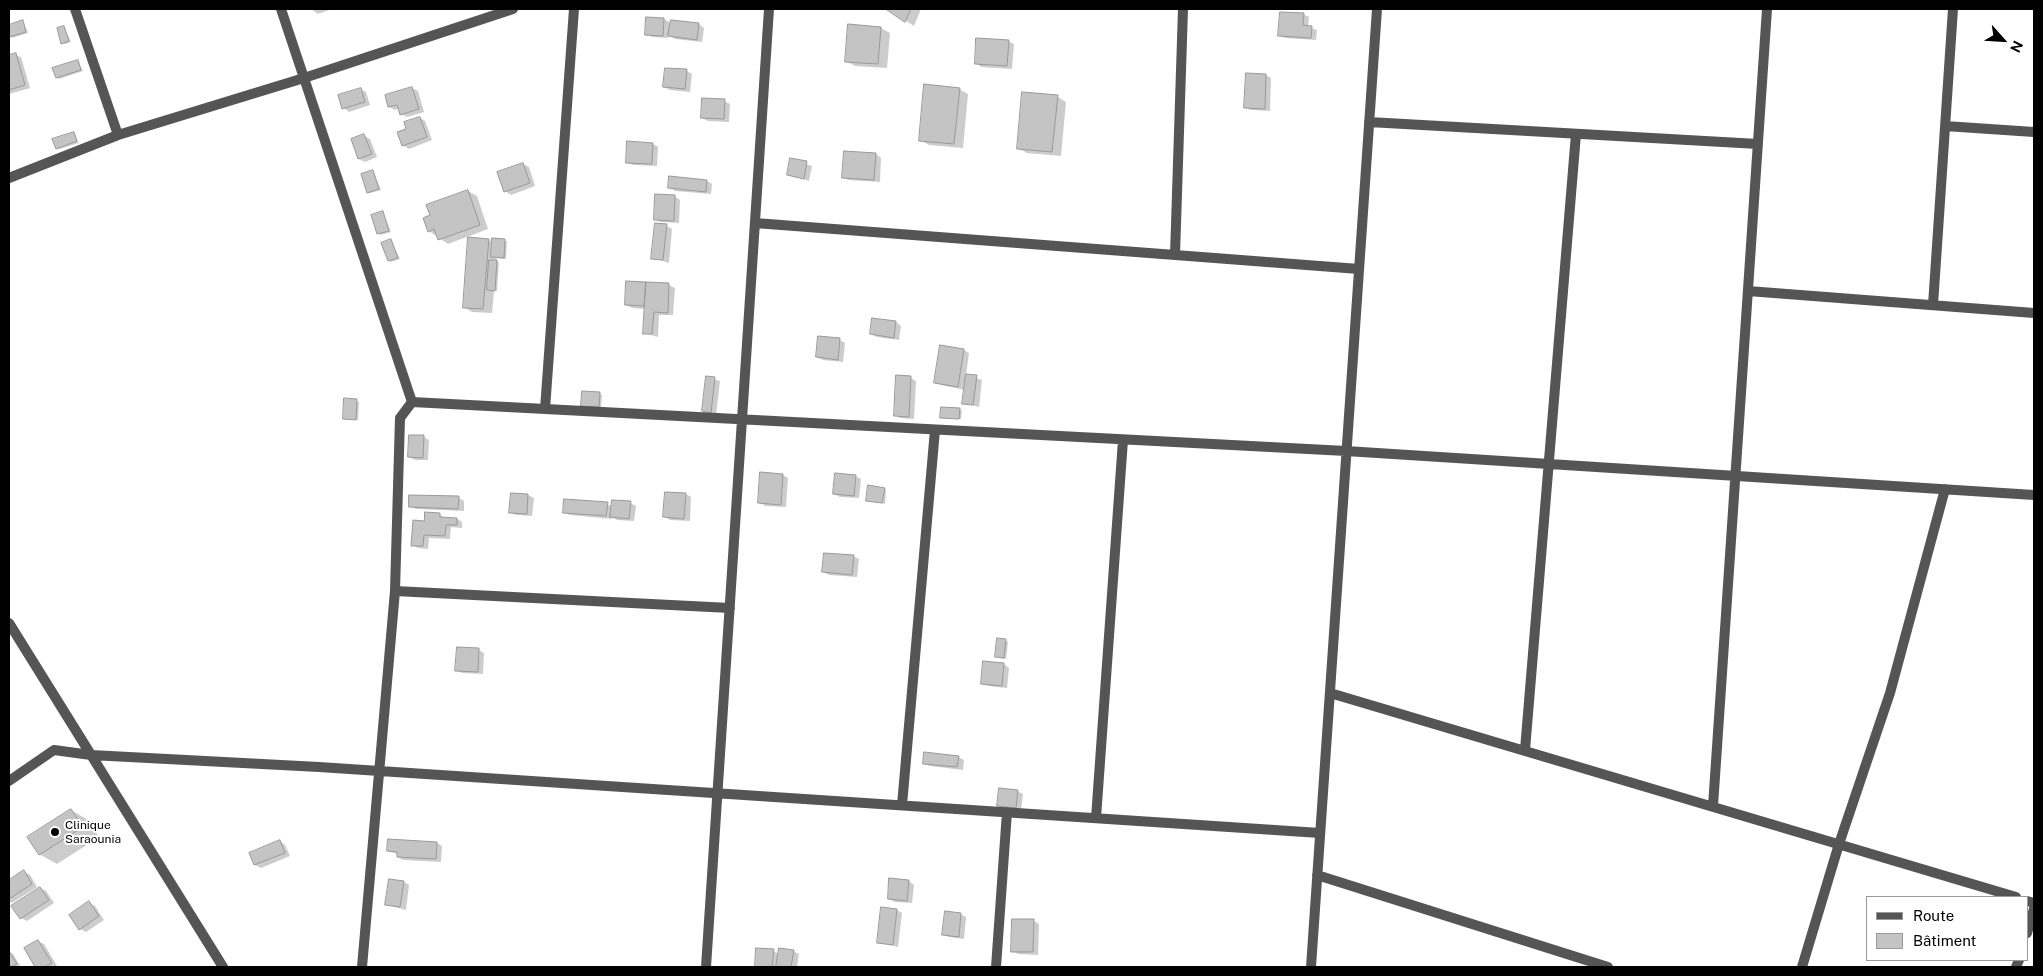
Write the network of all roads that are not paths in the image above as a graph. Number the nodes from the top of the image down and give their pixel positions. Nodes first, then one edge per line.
1 (75, 9) edge
2 (281, 9) edge
3 (514, 9) edge
4 (574, 9) edge
5 (769, 9) edge
6 (1183, 9) edge
7 (1377, 9) edge
8 (1767, 9) edge
9 (1953, 9) edge
10 (304, 78) junction
11 (1369, 122) junction
12 (1945, 126) junction
13 (2034, 132) edge
14 (1576, 134) junction
15 (118, 135) junction
16 (1758, 144) junction
17 (9, 178) edge
18 (755, 223) junction
19 (1175, 255) junction
20 (1359, 269) junction
21 (1748, 292) junction
22 (1933, 306) junction
23 (2034, 313) edge
24 (412, 402) junction
25 (546, 409) junction
26 (742, 420) junction
27 (935, 430) junction
28 (1123, 440) junction
29 (1346, 451) junction
30 (1549, 464) junction
31 (1735, 476) junction
32 (1945, 489) junction
33 (2034, 495) edge
34 (395, 591) junction
35 (730, 608) junction
36 (9, 623) edge
37 (1330, 693) junction
38 (1525, 750) junction
39 (91, 755) junction
40 (379, 771) junction
41 (9, 781) edge
42 (717, 793) junction
43 (902, 805) junction
44 (1714, 806) junction
45 (1007, 812) junction
46 (1096, 818) junction
47 (1320, 833) junction
48 (1839, 844) junction
49 (1317, 875) junction
50 (2013, 896) edge
51 (2034, 909) edge
52 (2028, 930) edge
53 (223, 967) edge
54 (362, 967) edge
55 (706, 967) edge
56 (996, 967) edge
57 (1311, 967) edge
58 (1608, 967) edge
59 (1802, 967) edge

1 - 15 street
2 - 10 street
3 - 10 street
4 - 25 street
5 - 18 street
6 - 19 street
7 - 11 street
8 - 16 street
9 - 12 street
10 - 15 street
10 - 24 street
11 - 14 street
11 - 20 street
12 - 13 street
12 - 22 street
14 - 16 street
14 - 30 street
15 - 17 street
16 - 21 street
18 - 19 street
18 - 26 street
19 - 20 street
20 - 29 street
21 - 22 street
21 - 31 street
22 - 23 street
24 - 25 street
24 - 34 street
25 - 26 street
26 - 27 street
26 - 35 street
27 - 28 street
27 - 43 street
28 - 29 street
28 - 46 street
29 - 30 street
29 - 37 street
30 - 31 street
30 - 38 street
31 - 32 street
31 - 44 street
32 - 33 street
32 - 48 street
34 - 35 street
34 - 40 street
35 - 42 street
36 - 39 street
37 - 38 street
37 - 47 street
38 - 44 street
39 - 40 street
39 - 41 street
39 - 53 street
40 - 42 street
40 - 54 street
42 - 43 street
42 - 55 street
43 - 45 street
44 - 48 street
45 - 46 street
45 - 56 street
46 - 47 street
47 - 49 street
48 - 50 street
48 - 59 street
49 - 57 street
49 - 58 street
51 - 52 street

